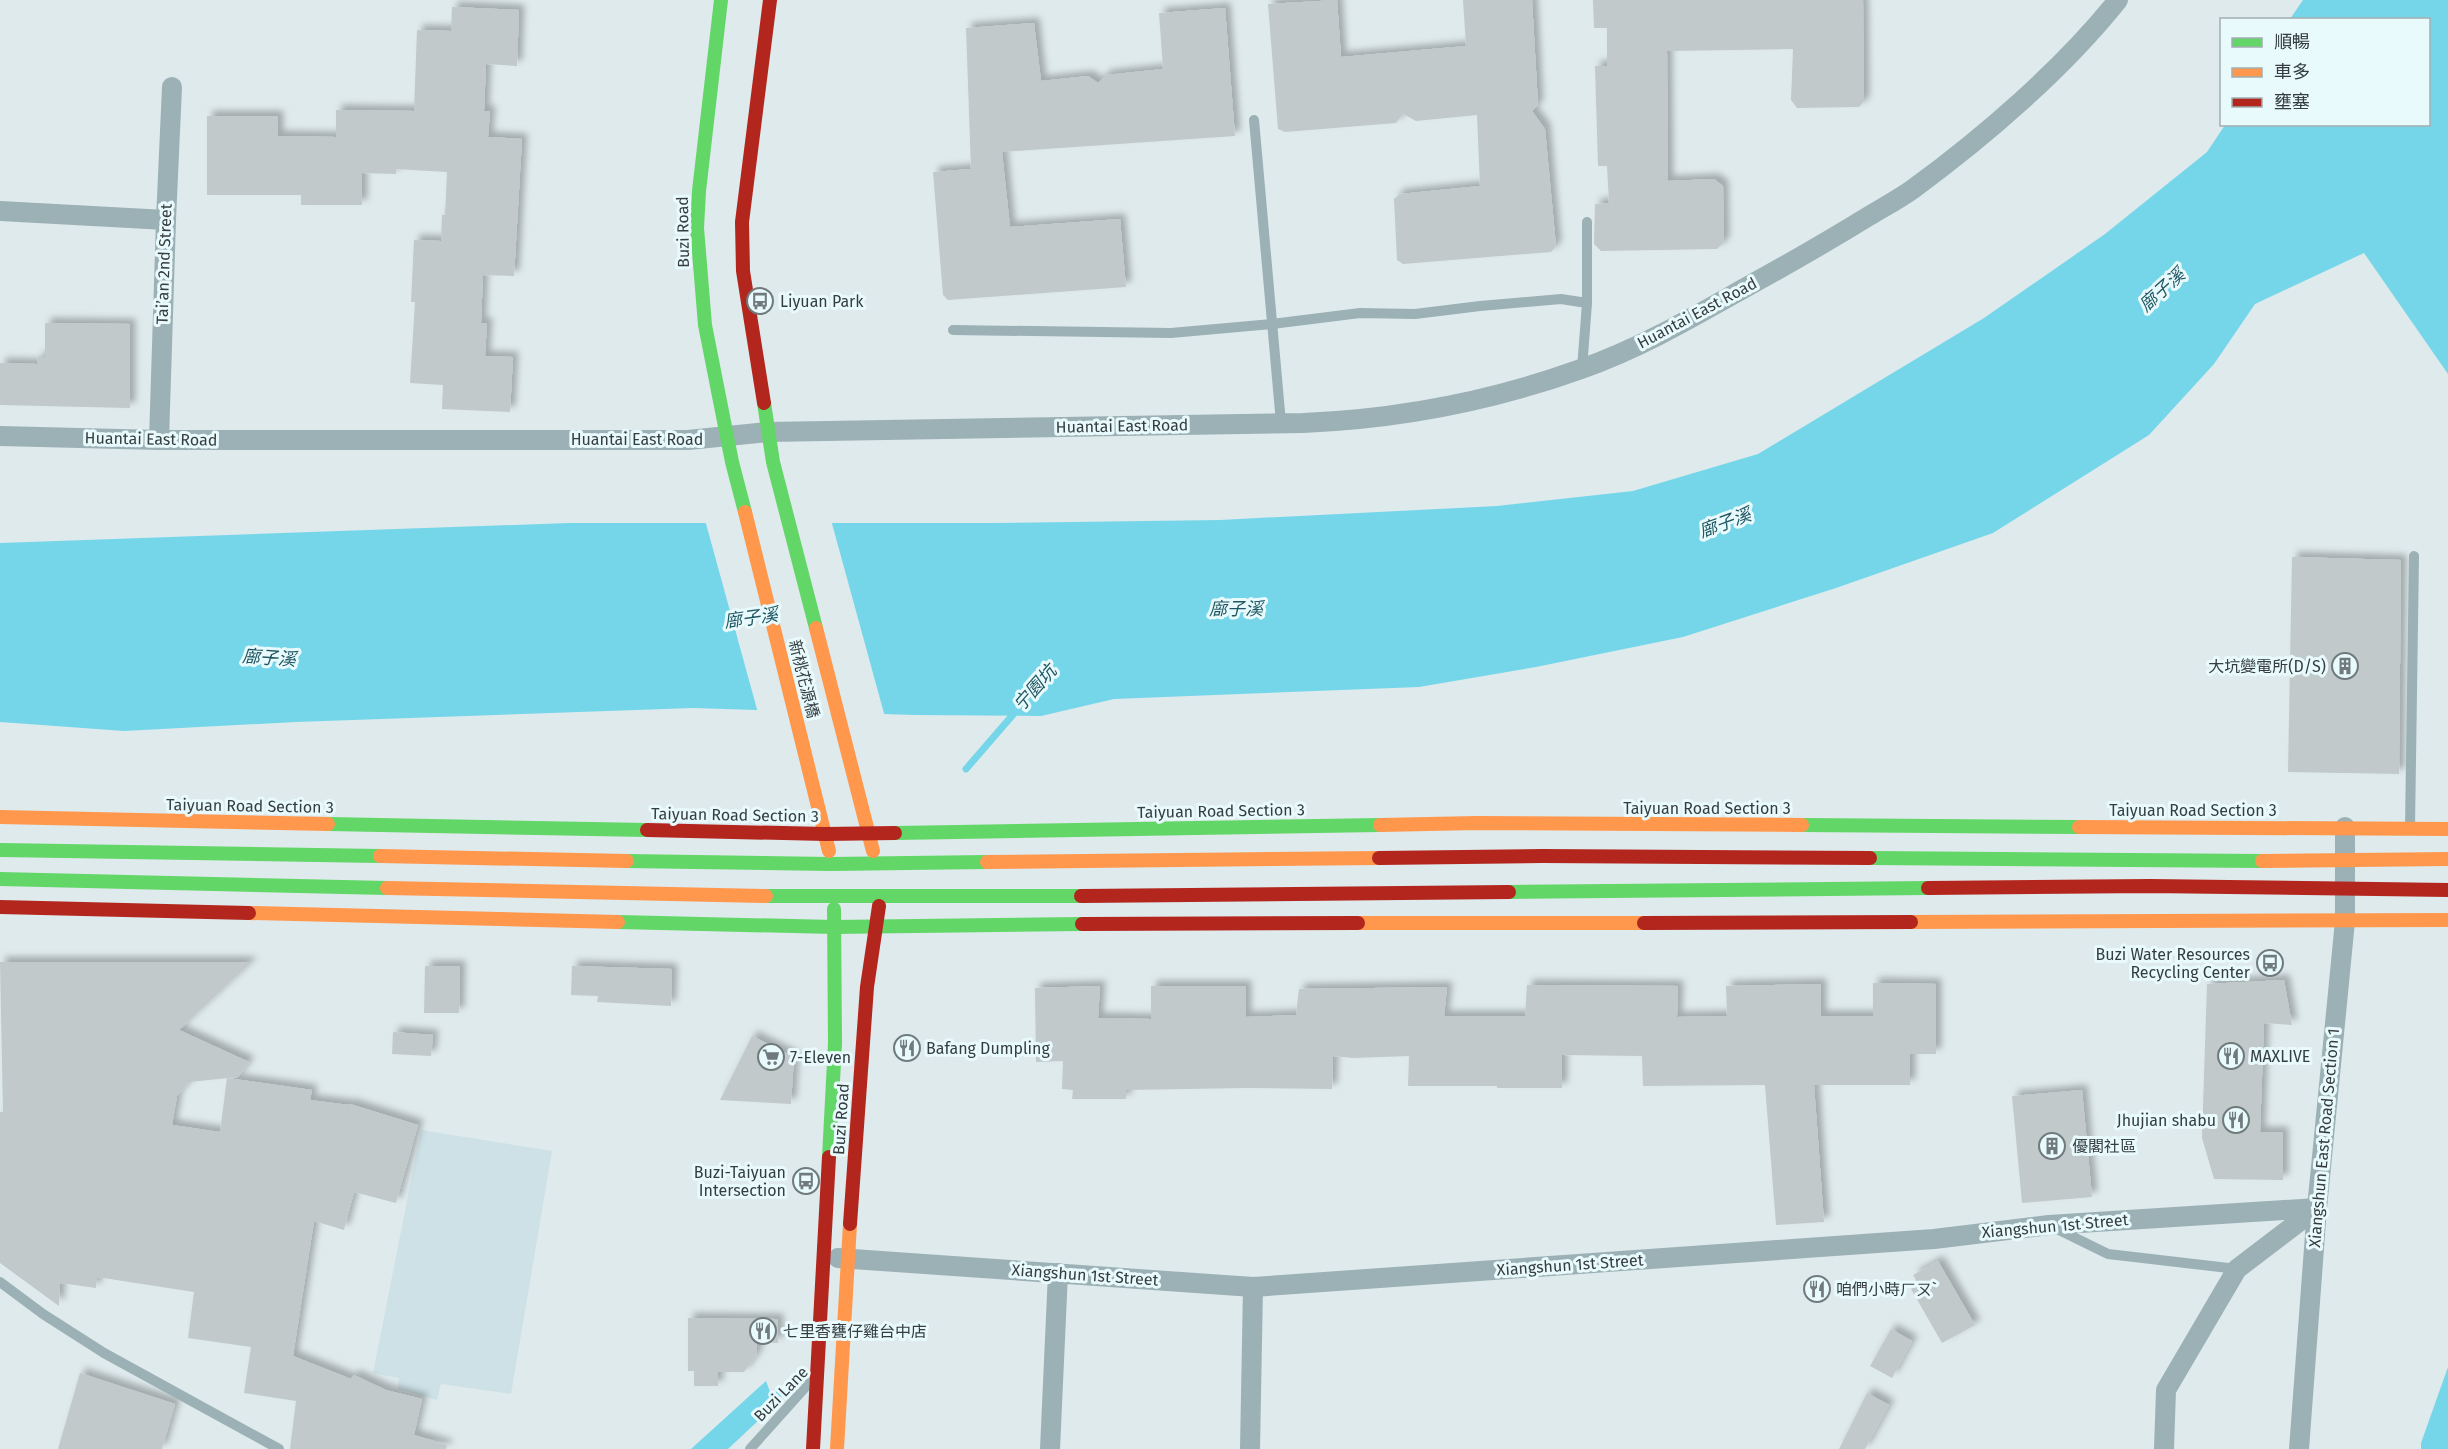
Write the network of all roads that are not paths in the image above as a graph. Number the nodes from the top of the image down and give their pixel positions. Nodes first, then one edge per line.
1 (722, 0) edge
2 (771, 0) edge
3 (2118, 0) edge
4 (172, 87) dead end
5 (1254, 120) dead end
6 (0, 211) edge
7 (166, 220) junction
8 (1587, 222) dead end
9 (1587, 303) junction
10 (1272, 324) junction
11 (953, 330) dead end
12 (1582, 369) junction
13 (1281, 423) junction
14 (768, 432) junction
15 (0, 436) edge
16 (726, 437) junction
17 (159, 440) junction
18 (732, 462) joint
19 (2414, 556) dead end
20 (859, 794) joint
21 (818, 800) joint
22 (0, 817) edge
23 (2345, 827) junction
24 (2410, 828) junction
25 (2445, 828) edge
26 (825, 834) junction
27 (870, 834) junction
28 (0, 850) edge
29 (2444, 859) edge
30 (2346, 862) junction
31 (0, 879) edge
32 (877, 880) junction
33 (832, 881) junction
34 (2345, 888) junction
35 (2443, 890) edge
36 (0, 907) edge
37 (2345, 921) junction
38 (2448, 921) edge
39 (878, 925) junction
40 (834, 927) junction
41 (2317, 1208) junction
42 (2049, 1224) junction
43 (823, 1257) junction
44 (848, 1258) junction
45 (2237, 1269) junction
46 (1058, 1273) junction
47 (0, 1282) edge
48 (1253, 1287) junction
49 (829, 1374) junction
50 (279, 1449) edge
51 (750, 1449) edge
52 (813, 1449) edge
53 (837, 1449) edge
54 (1050, 1449) edge
55 (1250, 1449) edge
56 (2164, 1449) edge
57 (2299, 1449) edge

1 - 16 main road, Buzi Road
2 - 14 main road
3 - 12 street, Huantai East Road
4 - 7 street, Tai’an 2nd Street
5 - 10 lane
6 - 7 street
7 - 17 street, Tai’an 2nd Street
8 - 9 lane
9 - 10 lane
9 - 12 lane
10 - 11 lane
10 - 13 lane
12 - 13 street, Huantai East Road
13 - 14 street, Huantai East Road
14 - 16 street, Huantai East Road
14 - 20 main road, 新桃花源橋
15 - 17 street, Huantai East Road
16 - 17 street, Huantai East Road
16 - 18 main road, Buzi Road
18 - 21 main road, 新桃花源橋
19 - 24 lane
20 - 27 main road, Buzi Road
21 - 26 main road, Buzi Road
22 - 26 main road, Taiyuan Road Section 3
23 - 24 main road, Taiyuan Road Section 3
23 - 27 main road, Taiyuan Road Section 3
23 - 30 street, Xiangshun East Road Section 1
24 - 25 main road, Taiyuan Road Section 3
26 - 27 main road, Taiyuan Road Section 3
26 - 33 main road, Buzi Road
27 - 32 main road, Buzi Road
28 - 33 main road
29 - 30 main road
30 - 32 main road
30 - 34 street, Xiangshun East Road Section 1
31 - 33 main road
32 - 33 main road
32 - 33 main road
32 - 34 main road
32 - 39 main road, Buzi Road
33 - 40 main road, Buzi Road
34 - 35 main road
34 - 37 street, Xiangshun East Road Section 1
36 - 40 main road
37 - 38 main road
37 - 39 main road
37 - 41 street, Xiangshun East Road Section 1
39 - 40 main road
39 - 44 main road, Buzi Road
40 - 43 main road, Buzi Road
41 - 42 street, Xiangshun 1st Street
41 - 45 street
41 - 57 street, Xiangshun East Road Section 1
42 - 45 lane
42 - 48 street, Xiangshun 1st Street
43 - 44 street, Xiangshun 1st Street
43 - 49 main road, Buzi Road
44 - 46 street, Xiangshun 1st Street
44 - 49 main road, Buzi Road
45 - 56 street
46 - 48 street, Xiangshun 1st Street
46 - 54 street
47 - 50 lane
48 - 55 street
49 - 51 lane, Buzi Lane
49 - 52 main road, Buzi Road
49 - 53 main road, Buzi Road

